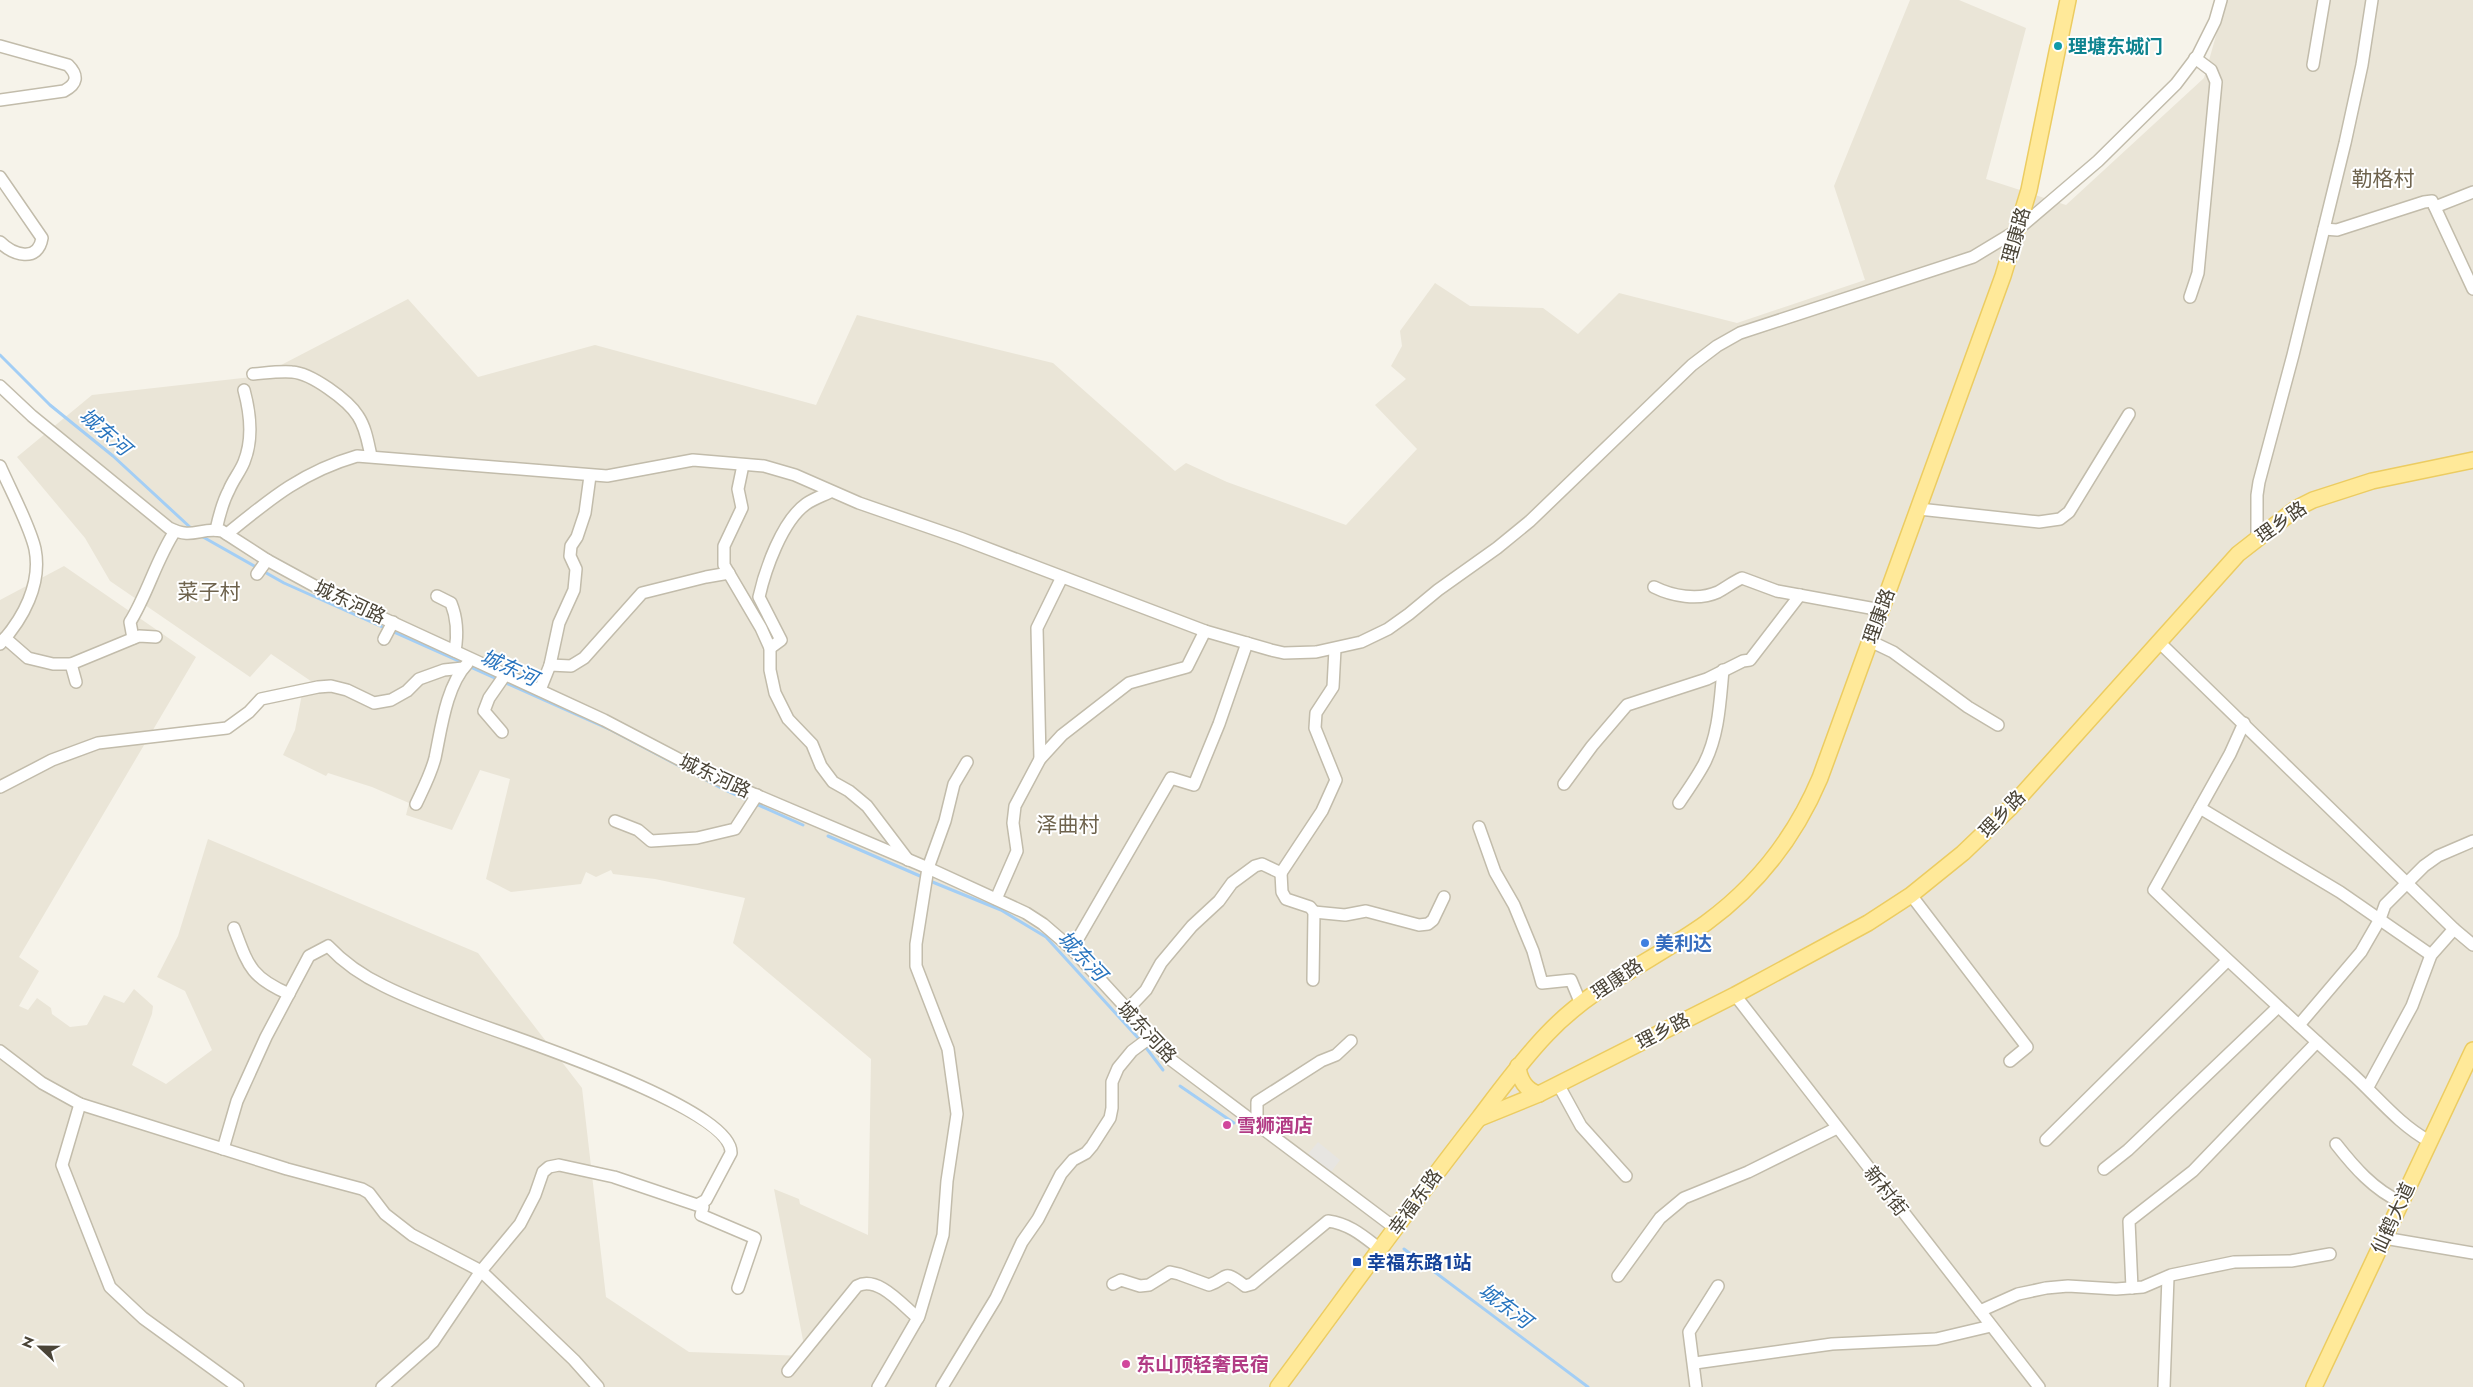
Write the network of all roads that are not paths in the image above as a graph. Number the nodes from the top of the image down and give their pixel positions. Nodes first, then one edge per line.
1 (2068, 0) edge
2 (2222, 0) edge
3 (2324, 0) edge
4 (2372, 0) edge
5 (0, 46) edge
6 (2196, 58) junction
7 (2313, 65) dead end
8 (0, 100) edge
9 (0, 177) edge
10 (2473, 192) edge
11 (2435, 207) junction
12 (2324, 229) junction
13 (2016, 231) junction
14 (0, 242) edge
15 (2473, 289) edge
16 (2190, 297) dead end
17 (253, 374) dead end
18 (0, 386) edge
19 (244, 390) dead end
20 (2129, 414) dead end
21 (371, 456) junction
22 (2473, 460) edge
23 (743, 465) junction
24 (0, 466) edge
25 (590, 476) junction
26 (830, 492) junction
27 (1919, 509) junction
28 (175, 531) junction
29 (221, 532) junction
30 (2257, 538) junction
31 (729, 573) junction
32 (1062, 577) junction
33 (1654, 587) dead end
34 (1800, 595) junction
35 (437, 596) dead end
36 (1881, 610) junction
37 (393, 622) junction
38 (1205, 630) junction
39 (156, 637) dead end
40 (133, 638) junction
41 (384, 639) dead end
42 (2, 641) edge
43 (1870, 641) junction
44 (2159, 642) junction
45 (1247, 643) junction
46 (770, 648) junction
47 (1335, 650) junction
48 (455, 651) junction
49 (467, 663) junction
50 (71, 664) junction
51 (550, 665) junction
52 (1723, 670) junction
53 (505, 675) junction
54 (76, 682) dead end
55 (540, 690) junction
56 (2244, 724) junction
57 (1998, 726) dead end
58 (502, 732) dead end
59 (1040, 759) junction
60 (967, 762) dead end
61 (1564, 784) dead end
62 (0, 788) edge
63 (756, 795) junction
64 (1679, 803) dead end
65 (416, 804) dead end
66 (2200, 808) junction
67 (615, 821) dead end
68 (1480, 827) dead end
69 (2473, 841) edge
70 (908, 860) junction
71 (927, 871) junction
72 (1281, 873) junction
73 (2406, 883) junction
74 (1911, 895) junction
75 (1444, 897) dead end
76 (996, 899) junction
77 (1314, 912) junction
78 (2380, 919) junction
79 (234, 928) dead end
80 (2454, 929) junction
81 (2473, 945) edge
82 (1072, 949) junction
83 (2431, 955) junction
84 (2227, 961) junction
85 (1313, 980) dead end
86 (288, 994) junction
87 (1734, 995) junction
88 (1581, 1004) junction
89 (2278, 1006) junction
90 (1127, 1010) junction
91 (2299, 1025) junction
92 (1146, 1041) junction
93 (1351, 1041) dead end
94 (2317, 1042) junction
95 (2473, 1050) edge
96 (0, 1051) edge
97 (2010, 1061) dead end
98 (1518, 1066) junction
99 (1558, 1084) junction
100 (2368, 1088) junction
101 (1539, 1094) junction
102 (80, 1104) junction
103 (1478, 1118) junction
104 (1257, 1126) junction
105 (1837, 1128) junction
106 (2046, 1140) dead end
107 (2429, 1141) junction
108 (2336, 1144) dead end
109 (223, 1149) junction
110 (2104, 1169) dead end
111 (1626, 1176) dead end
112 (2401, 1202) junction
113 (701, 1204) junction
114 (1395, 1228) junction
115 (2384, 1238) junction
116 (1380, 1250) junction
117 (2330, 1254) dead end
118 (2473, 1254) edge
119 (481, 1271) junction
120 (1618, 1276) dead end
121 (2168, 1277) junction
122 (1113, 1284) dead end
123 (1718, 1286) dead end
124 (738, 1288) dead end
125 (2132, 1288) junction
126 (1980, 1312) junction
127 (918, 1318) junction
128 (1991, 1326) junction
129 (1695, 1363) junction
130 (788, 1371) dead end
131 (238, 1387) edge
132 (382, 1387) edge
133 (598, 1387) edge
134 (878, 1387) edge
135 (942, 1387) edge
136 (1278, 1387) edge
137 (1696, 1387) edge
138 (2039, 1387) edge
139 (2164, 1387) edge
140 (2314, 1387) edge

1 - 13 main road, 理康路
2 - 6 street
3 - 7 street
4 - 12 street
5 - 8 street
6 - 13 street
6 - 16 street
9 - 14 street
10 - 11 street
11 - 12 street
11 - 15 street
12 - 30 street
13 - 27 main road, 理康路
13 - 47 street
17 - 21 street
18 - 28 street
19 - 29 street
20 - 27 street
21 - 25 street
21 - 29 street
22 - 30 main road, 理乡路
23 - 25 street
23 - 26 street
23 - 31 street
24 - 42 street
25 - 51 street
26 - 32 street
26 - 46 street
27 - 36 main road, 理康路
28 - 29 street
28 - 40 street
29 - 37 street, 城东河路
30 - 44 main road, 理乡路
31 - 46 street
31 - 51 street
32 - 38 street
32 - 59 street
33 - 34 street
34 - 36 street
34 - 52 street
35 - 48 street
36 - 43 main road, 理康路
37 - 41 street
37 - 48 street, 城东河路
38 - 45 street
38 - 59 street
39 - 40 street
40 - 50 street
42 - 50 street
43 - 57 street
43 - 88 main road, 理康路
44 - 56 street
44 - 74 main road, 理乡路
45 - 47 street
45 - 82 street
46 - 70 street
47 - 72 street
48 - 49 street, 城东河路
49 - 53 street, 城东河路
49 - 62 street
49 - 65 street
50 - 54 street
51 - 55 street
52 - 61 street
52 - 64 street
53 - 55 street, 城东河路
53 - 58 street
55 - 63 street, 城东河路
56 - 66 street
56 - 73 street
59 - 76 street
60 - 71 street
63 - 67 street
63 - 70 street, 城东河路
66 - 78 street
66 - 84 street
68 - 88 street
69 - 73 street
70 - 71 street, 城东河路
71 - 76 street, 城东河路
71 - 127 street
72 - 77 street
72 - 90 street
73 - 78 street
73 - 80 street
74 - 87 main road, 理乡路
74 - 97 street
75 - 77 street
76 - 82 street, 城东河路
77 - 85 street
78 - 83 street
78 - 91 street
79 - 86 street
80 - 81 street
80 - 83 street
82 - 90 street, 城东河路
83 - 100 street
84 - 89 street
84 - 106 street
86 - 109 street
86 - 113 street
87 - 99 main road, 理乡路
87 - 105 street, 新村街
88 - 98 main road, 理康路
89 - 91 street
89 - 110 street
90 - 92 street, 城东河路
91 - 94 street
92 - 104 street, 城东河路
92 - 135 street
93 - 104 street
94 - 100 street
94 - 125 street
95 - 107 main road, 仙鹤大道
96 - 102 street
98 - 101 main road
98 - 103 main road, 幸福东路
99 - 101 main road, 理乡路
99 - 111 street
100 - 107 street
101 - 103 main road, 理乡路
102 - 109 street
102 - 131 street
103 - 114 main road, 幸福东路
104 - 114 street, 城东河路
105 - 120 street
105 - 126 street, 新村街
107 - 112 main road, 仙鹤大道
108 - 112 street
109 - 119 street
112 - 115 main road, 仙鹤大道
113 - 119 street
113 - 124 street
114 - 116 main road, 幸福东路
115 - 118 street
115 - 140 main road, 仙鹤大道
116 - 122 street
116 - 136 main road, 幸福东路
117 - 121 street
119 - 132 street
119 - 133 street
121 - 125 street
121 - 139 street
123 - 129 street
125 - 126 street
126 - 128 street, 新村街
127 - 130 street
127 - 134 street
128 - 129 street
128 - 138 street, 新村街
129 - 137 street

